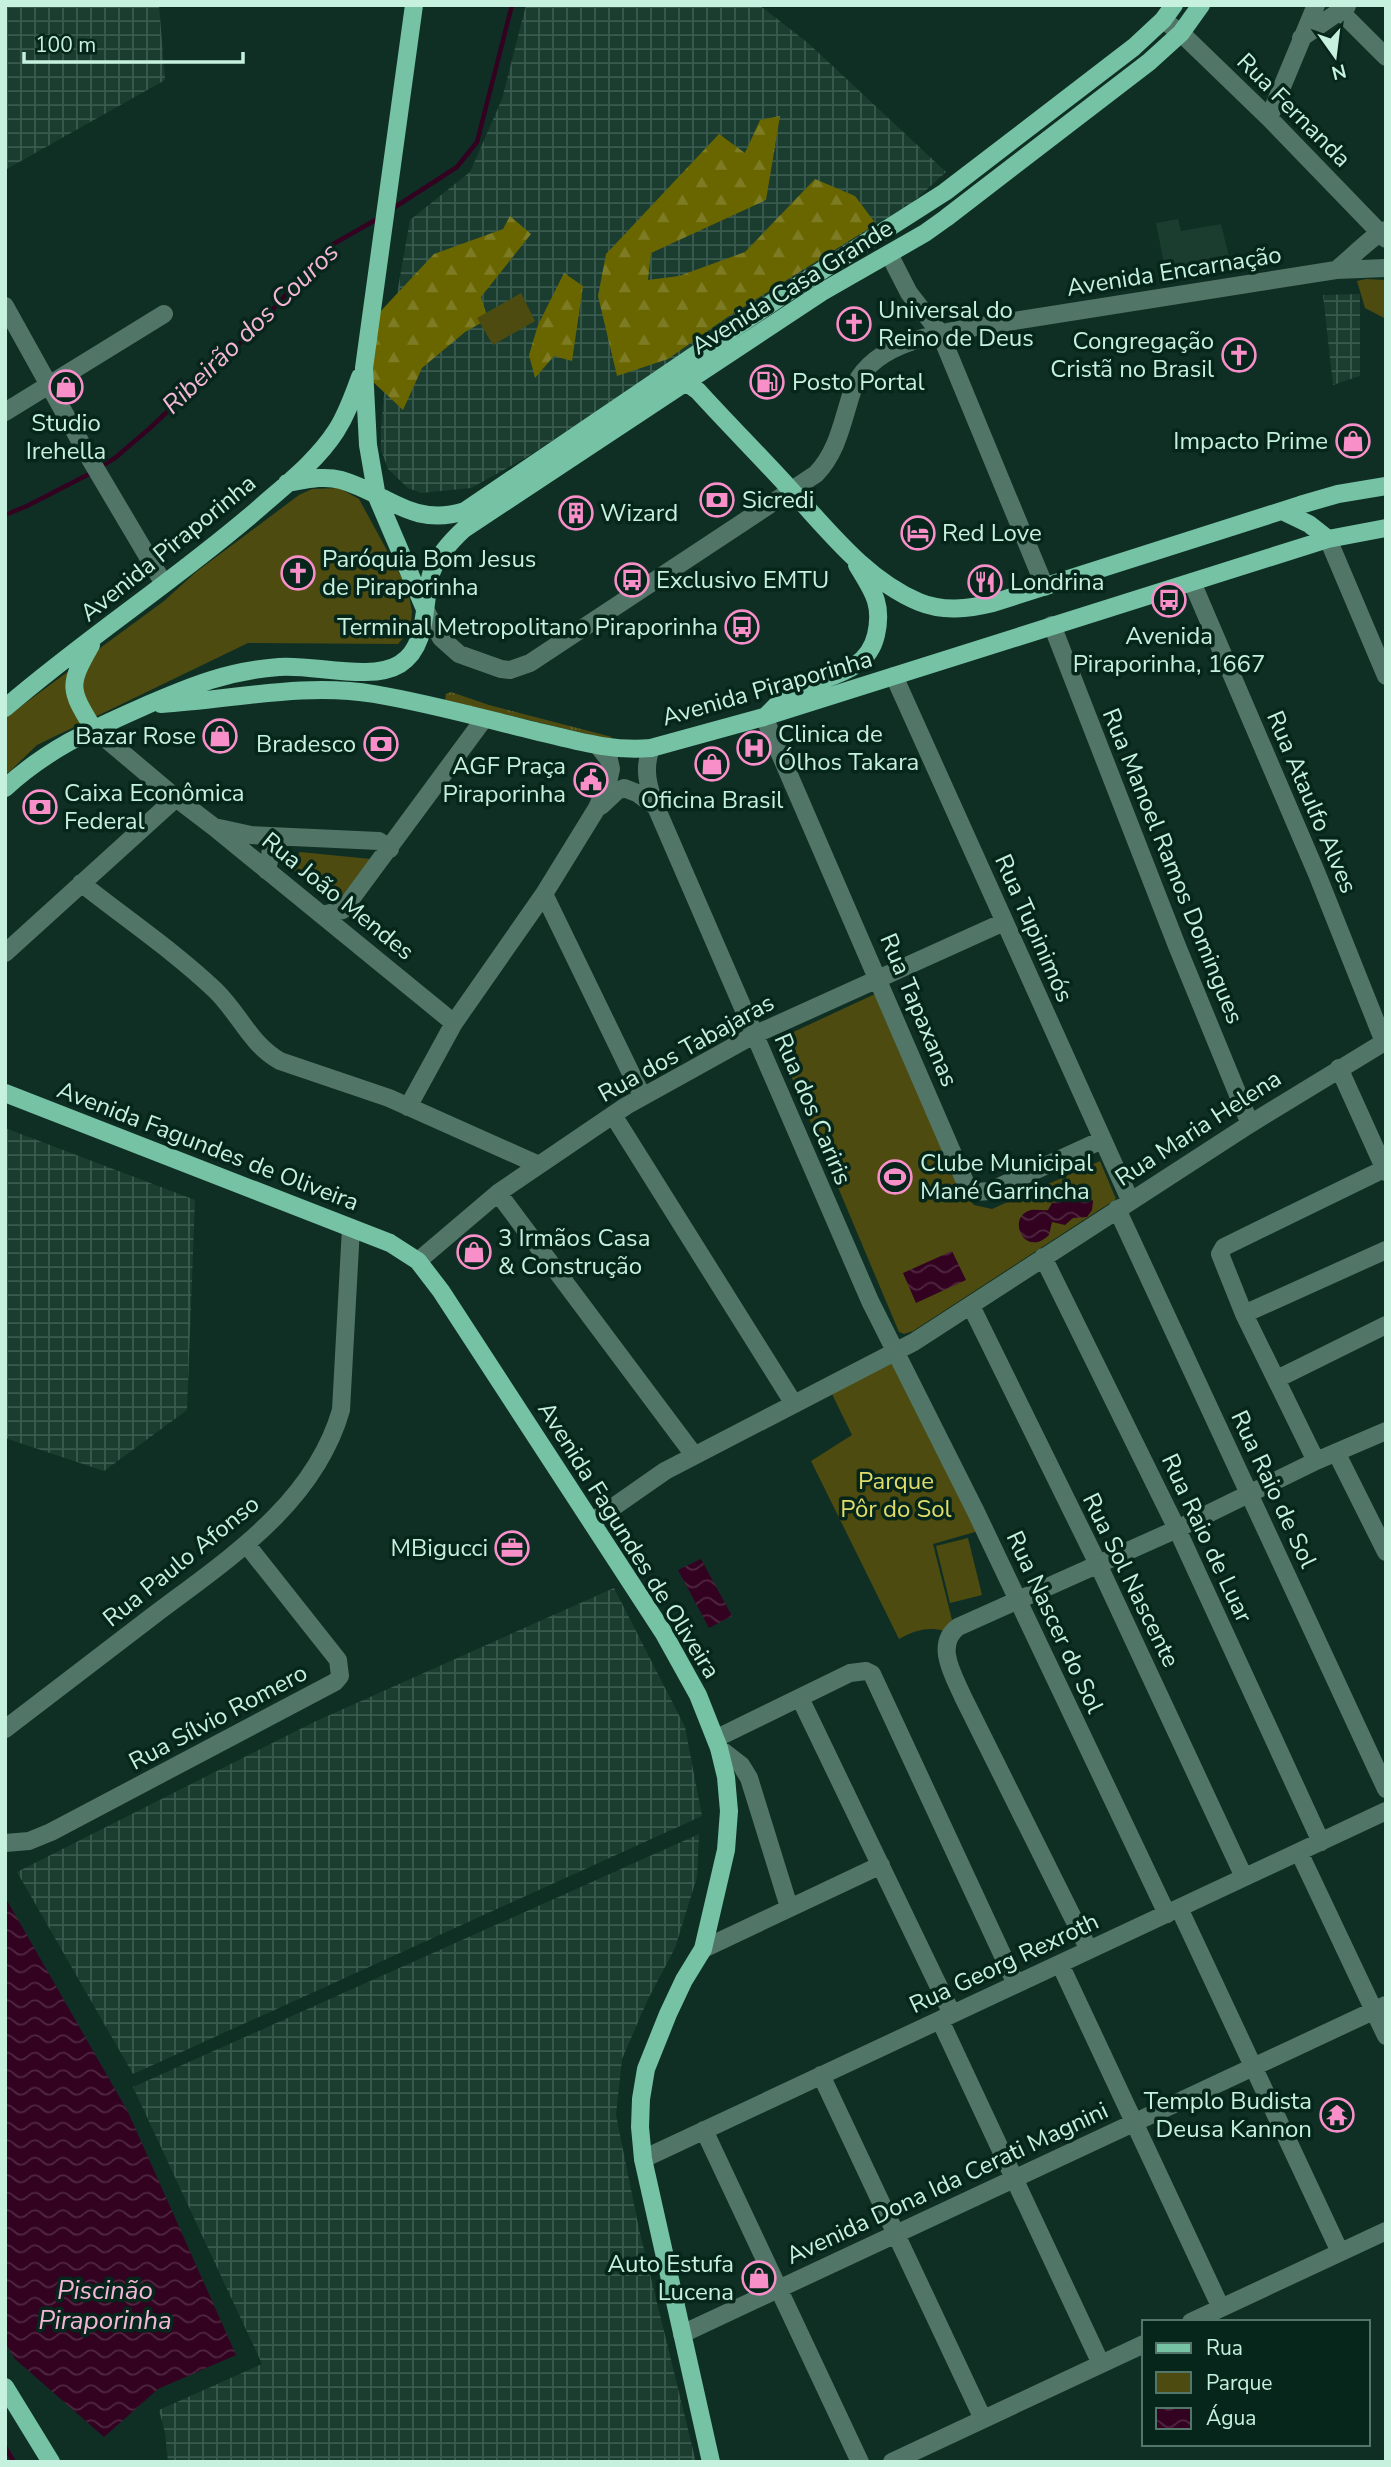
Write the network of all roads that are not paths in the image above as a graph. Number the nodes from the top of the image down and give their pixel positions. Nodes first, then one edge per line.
1 (414, 5) edge
2 (1174, 5) edge
3 (1201, 5) edge
4 (1316, 5) edge
5 (1344, 8) edge
6 (1163, 20) junction
7 (1181, 33) junction
8 (1301, 38) junction
9 (1386, 57) edge
10 (1269, 118) junction
11 (1384, 234) edge
12 (889, 254) junction
13 (1386, 268) edge
14 (1336, 270) junction
15 (5, 306) edge
16 (164, 314) dead end
17 (940, 333) junction
18 (364, 368) junction
19 (671, 372) junction
20 (687, 382) junction
21 (48, 386) junction
22 (5, 412) edge
23 (287, 483) junction
24 (1386, 486) edge
25 (792, 492) junction
26 (377, 497) junction
27 (1282, 510) junction
28 (1386, 527) edge
29 (1328, 539) junction
30 (851, 556) junction
31 (1192, 582) junction
32 (164, 584) junction
33 (1045, 587) junction
34 (426, 611) junction
35 (1052, 625) junction
36 (94, 639) junction
37 (1382, 657) edge
38 (894, 676) junction
39 (1386, 676) edge
40 (6, 704) edge
41 (147, 705) junction
42 (764, 717) junction
43 (484, 719) junction
44 (93, 728) junction
45 (599, 747) junction
46 (650, 748) junction
47 (5, 788) edge
48 (176, 799) junction
49 (656, 807) junction
50 (597, 808) junction
51 (214, 827) junction
52 (276, 837) junction
53 (390, 849) junction
54 (267, 871) junction
55 (81, 883) junction
56 (544, 894) junction
57 (343, 910) junction
58 (323, 915) junction
59 (1004, 922) junction
60 (344, 932) junction
61 (8, 944) edge
62 (879, 979) junction
63 (454, 1023) junction
64 (754, 1035) junction
65 (1385, 1042) edge
66 (1339, 1068) junction
67 (5, 1093) edge
68 (642, 1096) junction
69 (408, 1107) junction
70 (613, 1115) junction
71 (1250, 1124) junction
72 (1102, 1140) junction
73 (539, 1165) junction
74 (1385, 1170) edge
75 (498, 1193) junction
76 (1124, 1205) junction
77 (351, 1228) junction
78 (1386, 1250) edge
79 (1043, 1257) junction
80 (418, 1261) junction
81 (971, 1306) junction
82 (1244, 1314) junction
83 (1386, 1325) edge
84 (897, 1352) junction
85 (1277, 1379) junction
86 (794, 1404) junction
87 (1386, 1431) edge
88 (1337, 1454) junction
89 (694, 1455) junction
90 (1316, 1461) junction
91 (1249, 1493) junction
92 (592, 1522) junction
93 (1177, 1529) junction
94 (247, 1545) junction
95 (1386, 1552) edge
96 (1098, 1564) junction
97 (1018, 1600) junction
98 (800, 1698) junction
99 (5, 1729) edge
100 (718, 1743) junction
101 (1386, 1789) edge
102 (1386, 1811) edge
103 (1321, 1842) junction
104 (5, 1843) edge
105 (1299, 1852) junction
106 (881, 1865) junction
107 (1244, 1877) junction
108 (789, 1907) junction
109 (1173, 1911) junction
110 (702, 1949) junction
111 (1089, 1950) junction
112 (1060, 1964) junction
113 (1016, 1984) junction
114 (1380, 2008) edge
115 (946, 2017) junction
116 (1386, 2036) edge
117 (1253, 2067) junction
118 (821, 2075) junction
119 (1134, 2122) junction
120 (704, 2130) junction
121 (643, 2159) junction
122 (1014, 2179) junction
123 (1386, 2231) edge
124 (896, 2234) junction
125 (1340, 2252) junction
126 (779, 2289) junction
127 (1221, 2308) junction
128 (1195, 2320) edge
129 (682, 2334) junction
130 (1142, 2345) edge
131 (1101, 2364) junction
132 (5, 2387) edge
133 (983, 2419) junction
134 (51, 2462) edge
135 (711, 2462) edge
136 (860, 2462) edge
137 (892, 2462) edge

1 - 18 main road
2 - 6 main road, Avenida Casa Grande
3 - 7 main road, Avenida Casa Grande
4 - 8 street
5 - 8 street
5 - 9 street
6 - 7 street, Rua Fernanda
6 - 19 main road, Avenida Casa Grande
7 - 10 street, Rua Fernanda
7 - 12 main road, Avenida Casa Grande
8 - 10 street
10 - 11 street, Rua Fernanda
11 - 14 street, Avenida Encarnação
12 - 17 street
12 - 20 main road, Avenida Casa Grande
13 - 14 street, Avenida Encarnação
14 - 17 street, Avenida Encarnação
15 - 21 street
16 - 21 street
17 - 25 street, Avenida Encarnação
17 - 33 street
18 - 23 main road
18 - 26 main road
19 - 20 main road
19 - 26 main road, Avenida Casa Grande
20 - 25 main road
20 - 34 main road, Avenida Casa Grande
21 - 22 street
21 - 32 street
23 - 26 main road, Avenida Piraporinha
23 - 32 main road, Avenida Piraporinha
24 - 27 main road
25 - 30 main road
25 - 34 street, Avenida Encarnação
26 - 34 main road
27 - 29 main road
27 - 33 main road
28 - 29 main road, Avenida Piraporinha
29 - 31 main road, Avenida Piraporinha
29 - 37 street
30 - 33 main road
30 - 42 main road
31 - 35 main road, Avenida Piraporinha
31 - 65 street, Rua Ataulfo Alves
32 - 36 main road, Avenida Piraporinha
34 - 41 main road, Avenida Piraporinha
35 - 38 main road, Avenida Piraporinha
35 - 71 street, Rua Manoel Ramos Domingues
36 - 40 main road, Avenida Piraporinha
36 - 44 main road
37 - 39 street
38 - 42 main road, Avenida Piraporinha
38 - 59 street, Rua Tupinimós
41 - 43 main road, Avenida Piraporinha
41 - 44 main road, Avenida Piraporinha
42 - 46 main road, Avenida Piraporinha
42 - 62 street, Rua Tapaxanas
43 - 45 main road, Avenida Piraporinha
43 - 53 street
44 - 47 main road, Avenida Piraporinha
44 - 48 street, Rua João Mendes
45 - 46 main road, Avenida Piraporinha
45 - 50 street
46 - 49 street, Rua dos Cariris
48 - 51 street, Rua João Mendes
48 - 55 street
49 - 50 street
49 - 64 street, Rua dos Cariris
50 - 56 street
51 - 52 street
51 - 54 street, Rua João Mendes
52 - 53 street
52 - 54 street
53 - 57 street
54 - 58 street, Rua João Mendes
55 - 61 street
55 - 69 street
56 - 63 street
56 - 68 street
57 - 58 street
57 - 60 street
58 - 60 street, Rua João Mendes
59 - 62 street, Rua dos Tabajaras
59 - 72 street, Rua Tupinimós
60 - 63 street, Rua João Mendes
62 - 64 street, Rua dos Tabajaras
62 - 72 street, Rua Tapaxanas
63 - 69 street
64 - 68 street, Rua dos Tabajaras
64 - 84 street, Rua dos Cariris
65 - 66 street, Rua Maria Helena
66 - 71 street, Rua Maria Helena
66 - 74 street
67 - 77 main road, Avenida Fagundes de Oliveira
68 - 70 street, Rua dos Tabajaras
69 - 73 street
70 - 73 street, Rua dos Tabajaras
70 - 86 street
71 - 76 street, Rua Maria Helena
72 - 76 street, Rua Tupinimós
73 - 75 street, Rua dos Tabajaras
74 - 82 street
75 - 80 street, Rua dos Tabajaras
75 - 89 street
76 - 79 street, Rua Maria Helena
76 - 91 street, Rua Raio de Sol
77 - 80 main road, Avenida Fagundes de Oliveira
77 - 94 street, Rua Paulo Afonso
78 - 82 street
79 - 81 street, Rua Maria Helena
79 - 93 street, Rua Raio de Luar
80 - 92 main road, Avenida Fagundes de Oliveira
81 - 84 street, Rua Maria Helena
81 - 96 street, Rua Sol Nascente
82 - 85 street
83 - 85 street
84 - 86 street, Rua Maria Helena
84 - 97 street, Rua Nascer do Sol
85 - 90 street
86 - 89 street, Rua Maria Helena
87 - 88 street
88 - 90 street
88 - 95 street
89 - 92 street, Rua Maria Helena
90 - 91 street
91 - 93 street
91 - 101 street, Rua Raio de Sol
92 - 100 main road, Avenida Fagundes de Oliveira
93 - 96 street
93 - 103 street, Rua Raio de Luar
94 - 99 street, Rua Paulo Afonso
94 - 104 street, Rua Sílvio Romero
96 - 97 street
96 - 107 street, Rua Sol Nascente
97 - 109 street, Rua Nascer do Sol
97 - 111 street
98 - 100 street
98 - 106 street
98 - 113 street
100 - 108 street
100 - 110 main road, Avenida Fagundes de Oliveira
102 - 103 street, Rua Georg Rexroth
103 - 105 street, Rua Georg Rexroth
105 - 107 street, Rua Georg Rexroth
105 - 114 street
106 - 108 street
106 - 115 street
107 - 109 street, Rua Georg Rexroth
108 - 110 street
109 - 111 street, Rua Georg Rexroth
109 - 117 street, Rua Nascer do Sol
110 - 121 main road, Avenida Fagundes de Oliveira
111 - 112 street, Rua Georg Rexroth
112 - 113 street, Rua Georg Rexroth
112 - 119 street
113 - 115 street, Rua Georg Rexroth
114 - 116 street
114 - 117 street, Avenida Dona Ida Cerati Magnini
115 - 118 street, Rua Georg Rexroth
115 - 122 street
117 - 119 street, Avenida Dona Ida Cerati Magnini
117 - 125 street, Rua Nascer do Sol
118 - 120 street, Rua Georg Rexroth
118 - 124 street
119 - 122 street, Avenida Dona Ida Cerati Magnini
119 - 127 street
120 - 121 street, Rua Georg Rexroth
120 - 126 street
121 - 129 main road, Avenida Fagundes de Oliveira
122 - 124 street, Avenida Dona Ida Cerati Magnini
122 - 131 street
123 - 125 street
124 - 126 street, Avenida Dona Ida Cerati Magnini
124 - 133 street
125 - 127 street
126 - 129 street, Avenida Dona Ida Cerati Magnini
126 - 136 street
127 - 128 street
129 - 135 main road, Avenida Fagundes de Oliveira
130 - 131 street
131 - 133 street
132 - 134 main road
133 - 137 street

